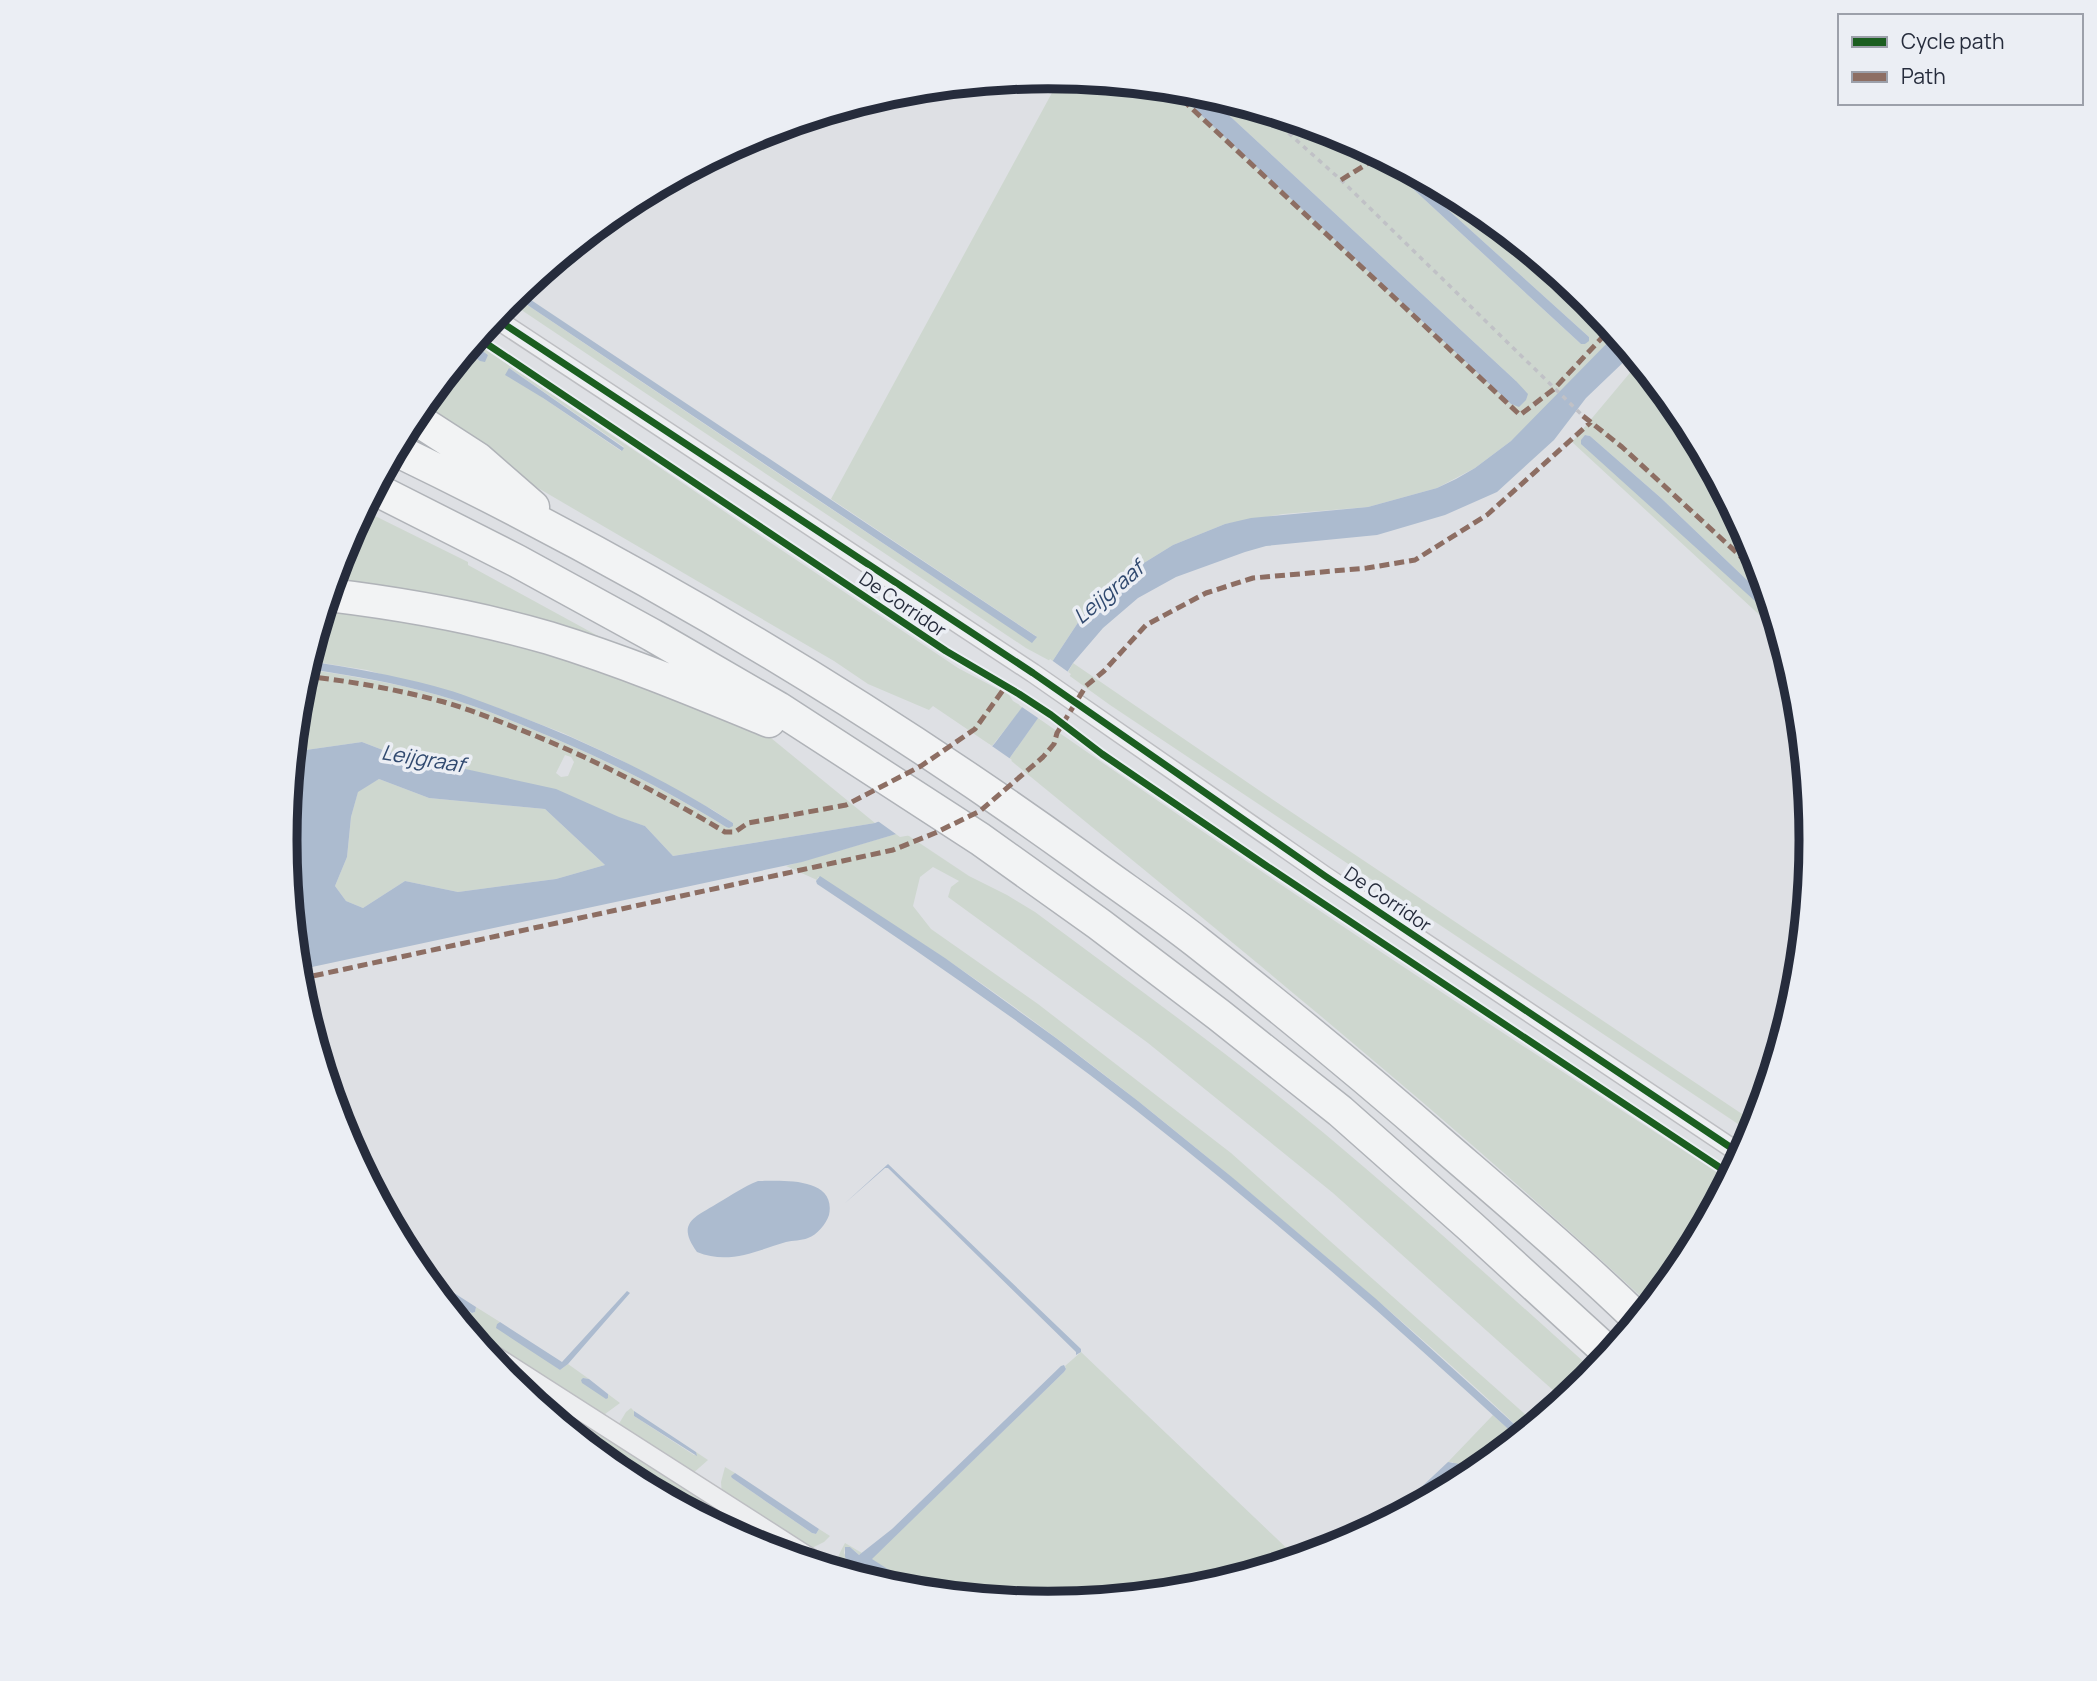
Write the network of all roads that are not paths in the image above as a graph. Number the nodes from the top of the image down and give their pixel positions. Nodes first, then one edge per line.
1 (504, 324) edge
2 (424, 424) edge
3 (405, 454) edge
4 (383, 493) edge
5 (571, 540) junction
6 (338, 596) edge
7 (862, 762) junction
8 (1733, 1149) edge
9 (1633, 1313) edge
10 (1603, 1347) edge
11 (511, 1365) edge
12 (793, 1547) edge

1 - 8 street, De Corridor
2 - 5 highway
3 - 5 highway
4 - 7 highway
5 - 9 highway
6 - 7 highway
7 - 10 highway
11 - 12 street

